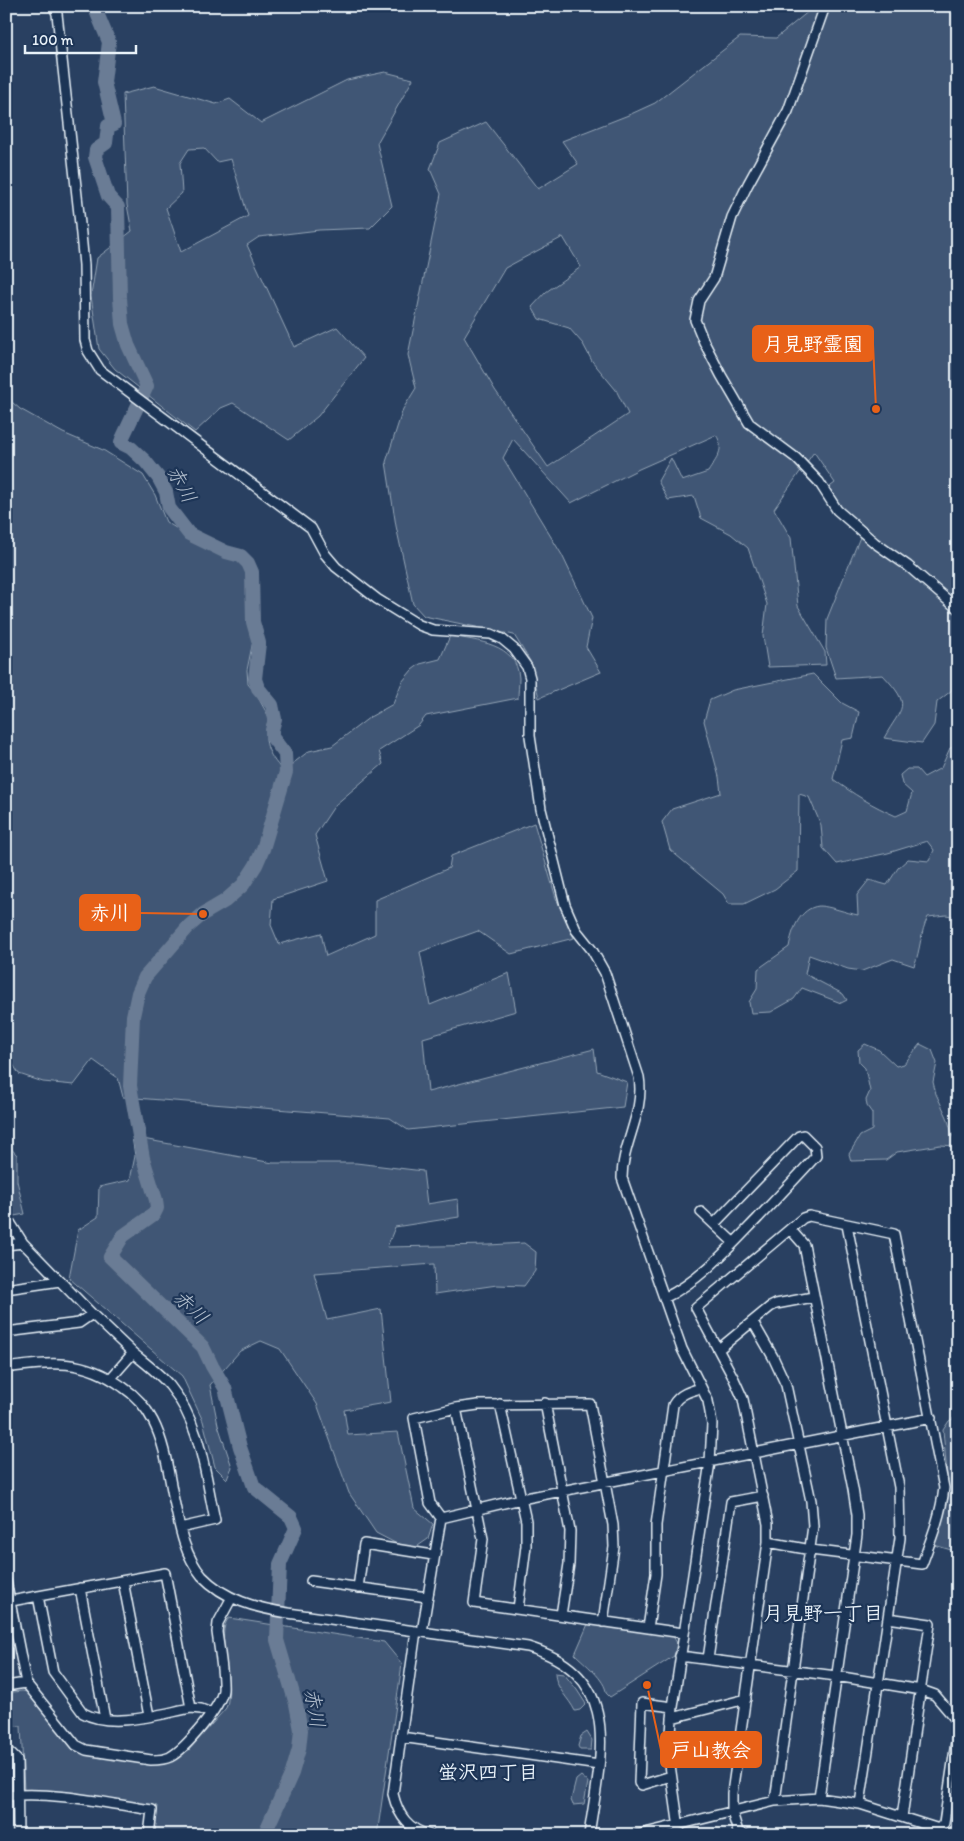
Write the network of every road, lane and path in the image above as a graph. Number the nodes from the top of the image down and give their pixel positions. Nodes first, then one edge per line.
1 (54, 6) edge
2 (825, 6) edge
3 (958, 609) edge
4 (701, 1212) dead end
5 (6, 1216) edge
6 (714, 1224) junction
7 (847, 1225) junction
8 (790, 1229) junction
9 (22, 1243) junction
10 (734, 1243) junction
11 (6, 1245) edge
12 (60, 1281) junction
13 (6, 1289) edge
14 (814, 1297) junction
15 (664, 1298) junction
16 (92, 1314) junction
17 (753, 1322) junction
18 (6, 1332) edge
19 (719, 1349) junction
20 (133, 1353) junction
21 (6, 1368) edge
22 (111, 1378) junction
23 (701, 1388) junction
24 (545, 1403) junction
25 (500, 1404) junction
26 (456, 1408) junction
27 (931, 1418) junction
28 (888, 1426) junction
29 (842, 1435) junction
30 (798, 1444) junction
31 (754, 1453) junction
32 (710, 1462) junction
33 (663, 1472) junction
34 (606, 1483) junction
35 (563, 1491) junction
36 (763, 1496) junction
37 (520, 1499) junction
38 (478, 1509) junction
39 (441, 1518) junction
40 (180, 1528) junction
41 (768, 1542) junction
42 (810, 1550) junction
43 (433, 1555) junction
44 (853, 1555) junction
45 (896, 1561) junction
46 (6, 1581) edge
47 (123, 1581) junction
48 (311, 1581) dead end
49 (80, 1588) junction
50 (358, 1588) junction
51 (38, 1596) junction
52 (427, 1598) junction
53 (231, 1599) junction
54 (11, 1601) junction
55 (518, 1609) junction
56 (561, 1615) junction
57 (888, 1618) junction
58 (603, 1622) junction
59 (648, 1628) junction
60 (419, 1631) junction
61 (683, 1633) junction
62 (680, 1656) junction
63 (708, 1659) junction
64 (752, 1665) junction
65 (793, 1670) junction
66 (836, 1676) junction
67 (26, 1683) junction
68 (878, 1683) junction
69 (6, 1686) edge
70 (921, 1690) junction
71 (746, 1699) junction
72 (673, 1707) junction
73 (191, 1708) junction
74 (211, 1713) junction
75 (149, 1716) junction
76 (672, 1718) junction
77 (105, 1719) junction
78 (958, 1722) edge
79 (958, 1729) edge
80 (401, 1737) junction
81 (6, 1753) edge
82 (599, 1765) junction
83 (955, 1775) edge
84 (671, 1776) junction
85 (18, 1794) junction
86 (6, 1796) edge
87 (819, 1798) junction
88 (775, 1801) junction
89 (860, 1804) junction
90 (732, 1812) junction
91 (902, 1817) junction
92 (679, 1824) junction
93 (18, 1835) edge
94 (148, 1835) edge
95 (430, 1835) edge
96 (589, 1835) edge
97 (638, 1835) edge
98 (680, 1835) edge
99 (746, 1835) edge

1 - 15 street
2 - 3 street
4 - 6 street
5 - 9 street
6 - 10 street
6 - 10 street
7 - 8 street
7 - 27 street
7 - 28 street
8 - 14 street
8 - 19 street
9 - 11 street
9 - 12 street
10 - 15 street
12 - 13 street
12 - 16 street
14 - 17 street
14 - 29 street
15 - 23 street
16 - 18 street
16 - 20 street
17 - 19 street
17 - 30 street
19 - 31 street
20 - 22 street
20 - 40 street
21 - 22 street
22 - 40 street
23 - 32 street
23 - 33 street
24 - 25 street
24 - 34 street
24 - 35 street
25 - 26 street
25 - 37 street
26 - 38 street
26 - 39 street
27 - 28 street
27 - 45 street
28 - 29 street
28 - 45 street
29 - 30 street
29 - 44 street
30 - 31 street
30 - 42 street
31 - 32 street
31 - 36 street
32 - 33 street
32 - 61 street
33 - 34 street
33 - 59 street
34 - 35 street
34 - 58 street
35 - 37 street
35 - 56 street
36 - 41 street
36 - 63 street
37 - 38 street
37 - 55 street
38 - 39 street
38 - 55 street
39 - 43 street
40 - 53 street
41 - 42 street
41 - 64 street
42 - 44 street
42 - 65 street
43 - 50 street
43 - 52 street
44 - 45 street
44 - 66 street
45 - 57 street
46 - 54 street
47 - 49 street
47 - 73 street
47 - 75 street
48 - 50 street
49 - 51 street
49 - 77 street
50 - 52 street
51 - 54 street
51 - 77 street
52 - 60 street
53 - 60 street
53 - 74 street
54 - 67 street
55 - 56 street
56 - 58 street
57 - 68 street
57 - 70 street
58 - 59 street
59 - 61 street
60 - 80 street
60 - 82 street
61 - 62 street
62 - 63 street
62 - 72 street
63 - 64 street
64 - 65 street
64 - 71 street
65 - 66 street
65 - 88 street
66 - 68 street
66 - 87 street
67 - 69 street
67 - 74 street
68 - 70 street
68 - 89 street
70 - 78 street
70 - 91 street
71 - 76 street
71 - 90 street
72 - 76 street
72 - 84 street
73 - 74 street
73 - 75 street
75 - 77 street
76 - 84 street
79 - 83 street
80 - 82 street
80 - 95 street
81 - 85 street
82 - 96 street
83 - 91 street
84 - 92 street
85 - 86 street
85 - 93 street
85 - 94 street
87 - 88 street
87 - 89 street
88 - 90 street
89 - 91 street
90 - 92 street
90 - 99 street
92 - 97 street
92 - 98 street

